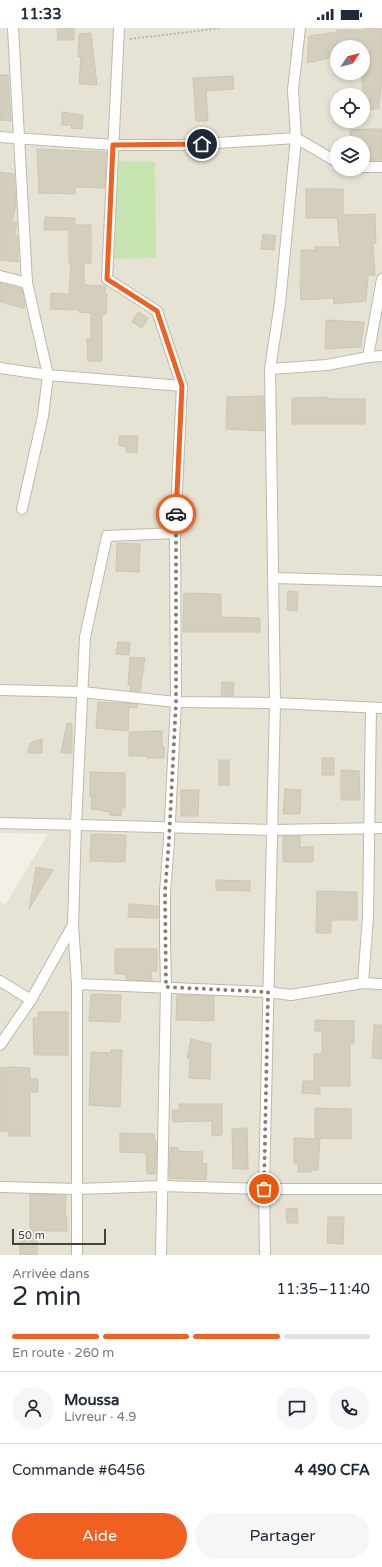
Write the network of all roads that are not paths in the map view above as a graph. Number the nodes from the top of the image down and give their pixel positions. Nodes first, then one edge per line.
1 (13, 28) edge
2 (119, 28) edge
3 (300, 28) edge
4 (0, 137) edge
5 (296, 138) junction
6 (19, 139) junction
7 (113, 145) junction
8 (330, 158) edge
9 (382, 167) edge
10 (370, 168) edge
11 (0, 276) edge
12 (382, 279) edge
13 (27, 283) junction
14 (382, 356) edge
15 (368, 357) junction
16 (0, 368) edge
17 (270, 369) junction
18 (48, 375) junction
19 (182, 386) junction
20 (22, 509) dead end
21 (174, 533) junction
22 (274, 578) junction
23 (382, 581) edge
24 (0, 690) edge
25 (82, 692) junction
26 (176, 702) junction
27 (275, 703) junction
28 (371, 708) junction
29 (382, 708) edge
30 (0, 823) edge
31 (76, 824) junction
32 (169, 828) junction
33 (370, 828) junction
34 (382, 828) edge
35 (273, 830) junction
36 (73, 925) junction
37 (0, 981) edge
38 (363, 983) junction
39 (77, 984) junction
40 (382, 984) edge
41 (166, 987) junction
42 (268, 992) junction
43 (31, 1000) junction
44 (0, 1045) edge
45 (162, 1186) junction
46 (0, 1187) edge
47 (78, 1189) junction
48 (264, 1189) junction
49 (382, 1189) edge
50 (77, 1255) edge
51 (161, 1255) edge
52 (265, 1255) edge

1 - 6 street
2 - 7 street
3 - 5 street
4 - 6 street
5 - 7 street
5 - 8 street
5 - 17 street
6 - 7 street
6 - 13 street
7 - 19 street
9 - 10 street
11 - 13 street
12 - 15 street
13 - 18 street
14 - 15 street
15 - 17 street
16 - 18 street
17 - 22 street
18 - 19 street
18 - 20 street
19 - 21 street
21 - 25 street
21 - 26 street
22 - 23 street
22 - 27 street
24 - 25 street
25 - 26 street
25 - 31 street
26 - 27 street
26 - 32 street
27 - 28 street
27 - 35 street
28 - 29 street
28 - 33 street
30 - 31 street
31 - 32 street
31 - 36 street
32 - 35 street
32 - 41 street
33 - 34 street
33 - 35 street
33 - 38 street
35 - 42 street
36 - 39 street
36 - 43 street
37 - 43 street
38 - 40 street
38 - 42 street
39 - 41 street
39 - 47 street
41 - 42 street
41 - 45 street
42 - 48 street
43 - 44 street
45 - 47 street
45 - 48 street
45 - 51 street
46 - 47 street
47 - 50 street
48 - 49 street
48 - 52 street

